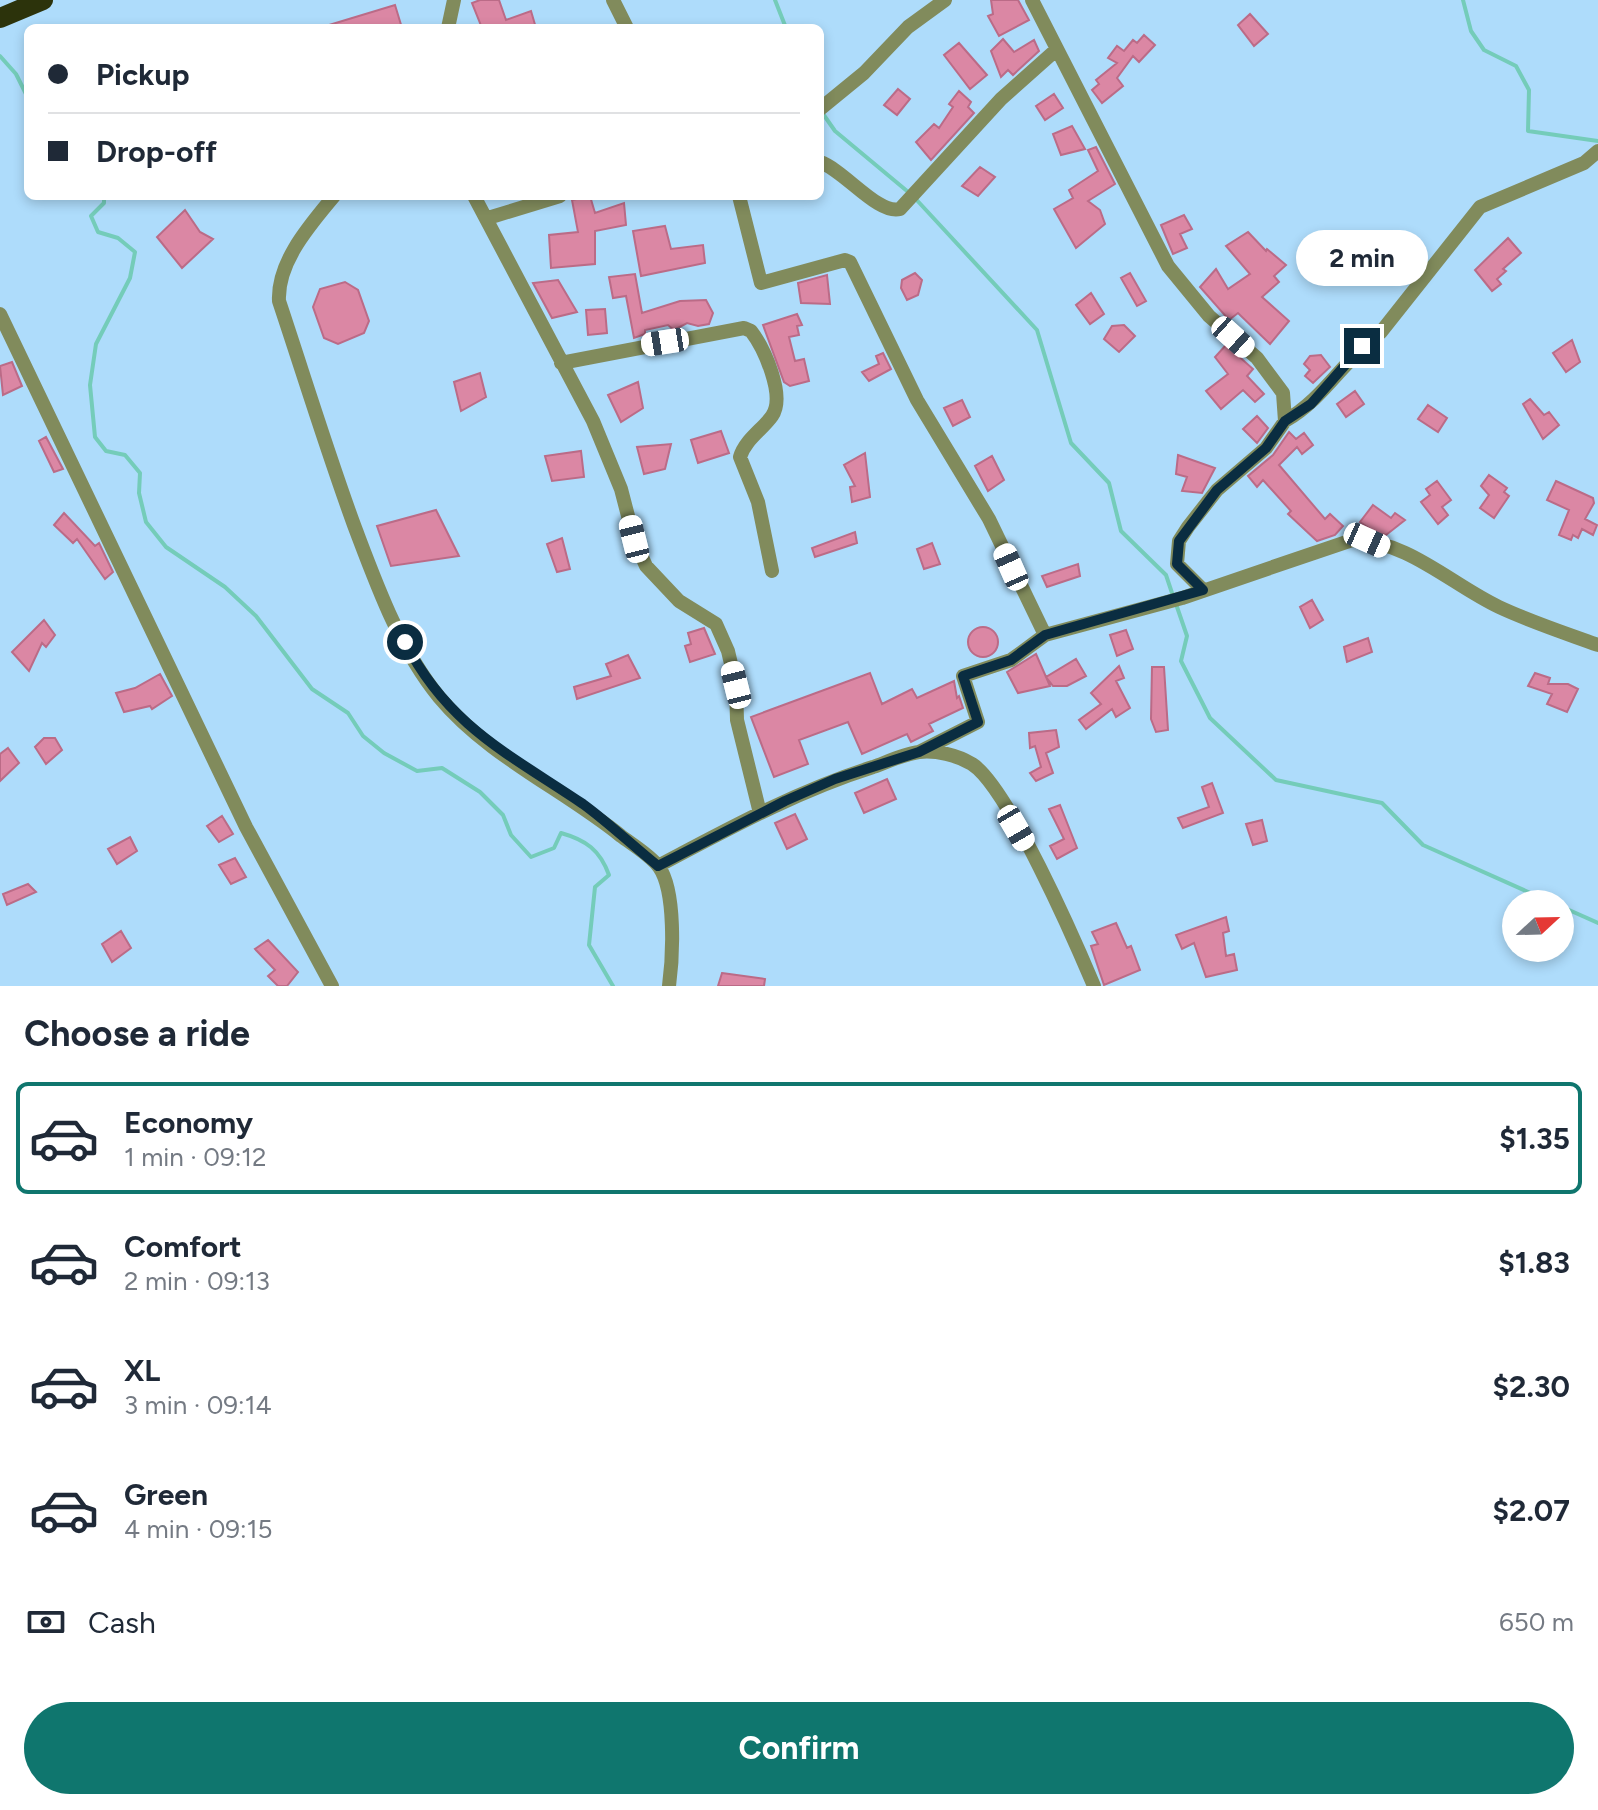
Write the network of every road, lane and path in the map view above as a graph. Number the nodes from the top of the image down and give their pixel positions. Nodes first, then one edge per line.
1 (43, 0) edge
2 (454, 0) edge
3 (613, 0) edge
4 (945, 0) edge
5 (1032, 0) edge
6 (0, 18) edge
7 (449, 24) edge
8 (625, 24) edge
9 (1056, 50) junction
10 (824, 105) edge
11 (1598, 151) edge
12 (824, 164) edge
13 (331, 200) edge
14 (477, 200) edge
15 (547, 200) edge
16 (740, 200) edge
17 (488, 218) junction
18 (0, 314) edge
19 (561, 363) junction
20 (1285, 421) junction
21 (772, 571) dead end
22 (1203, 590) junction
23 (1045, 635) junction
24 (1598, 645) edge
25 (919, 752) junction
26 (760, 813) junction
27 (658, 866) junction
28 (332, 986) edge
29 (669, 986) edge
30 (1094, 986) edge

1 - 6 highway
2 - 7 street
3 - 8 street
4 - 10 street
5 - 9 street
9 - 12 street
9 - 20 street
11 - 20 street
13 - 27 street
14 - 17 street
15 - 17 street
16 - 23 street
17 - 19 street
18 - 28 street
19 - 21 street
19 - 26 street
20 - 22 street
22 - 23 street
22 - 24 street
23 - 25 street
25 - 26 street
25 - 30 street
26 - 27 street
27 - 29 street

